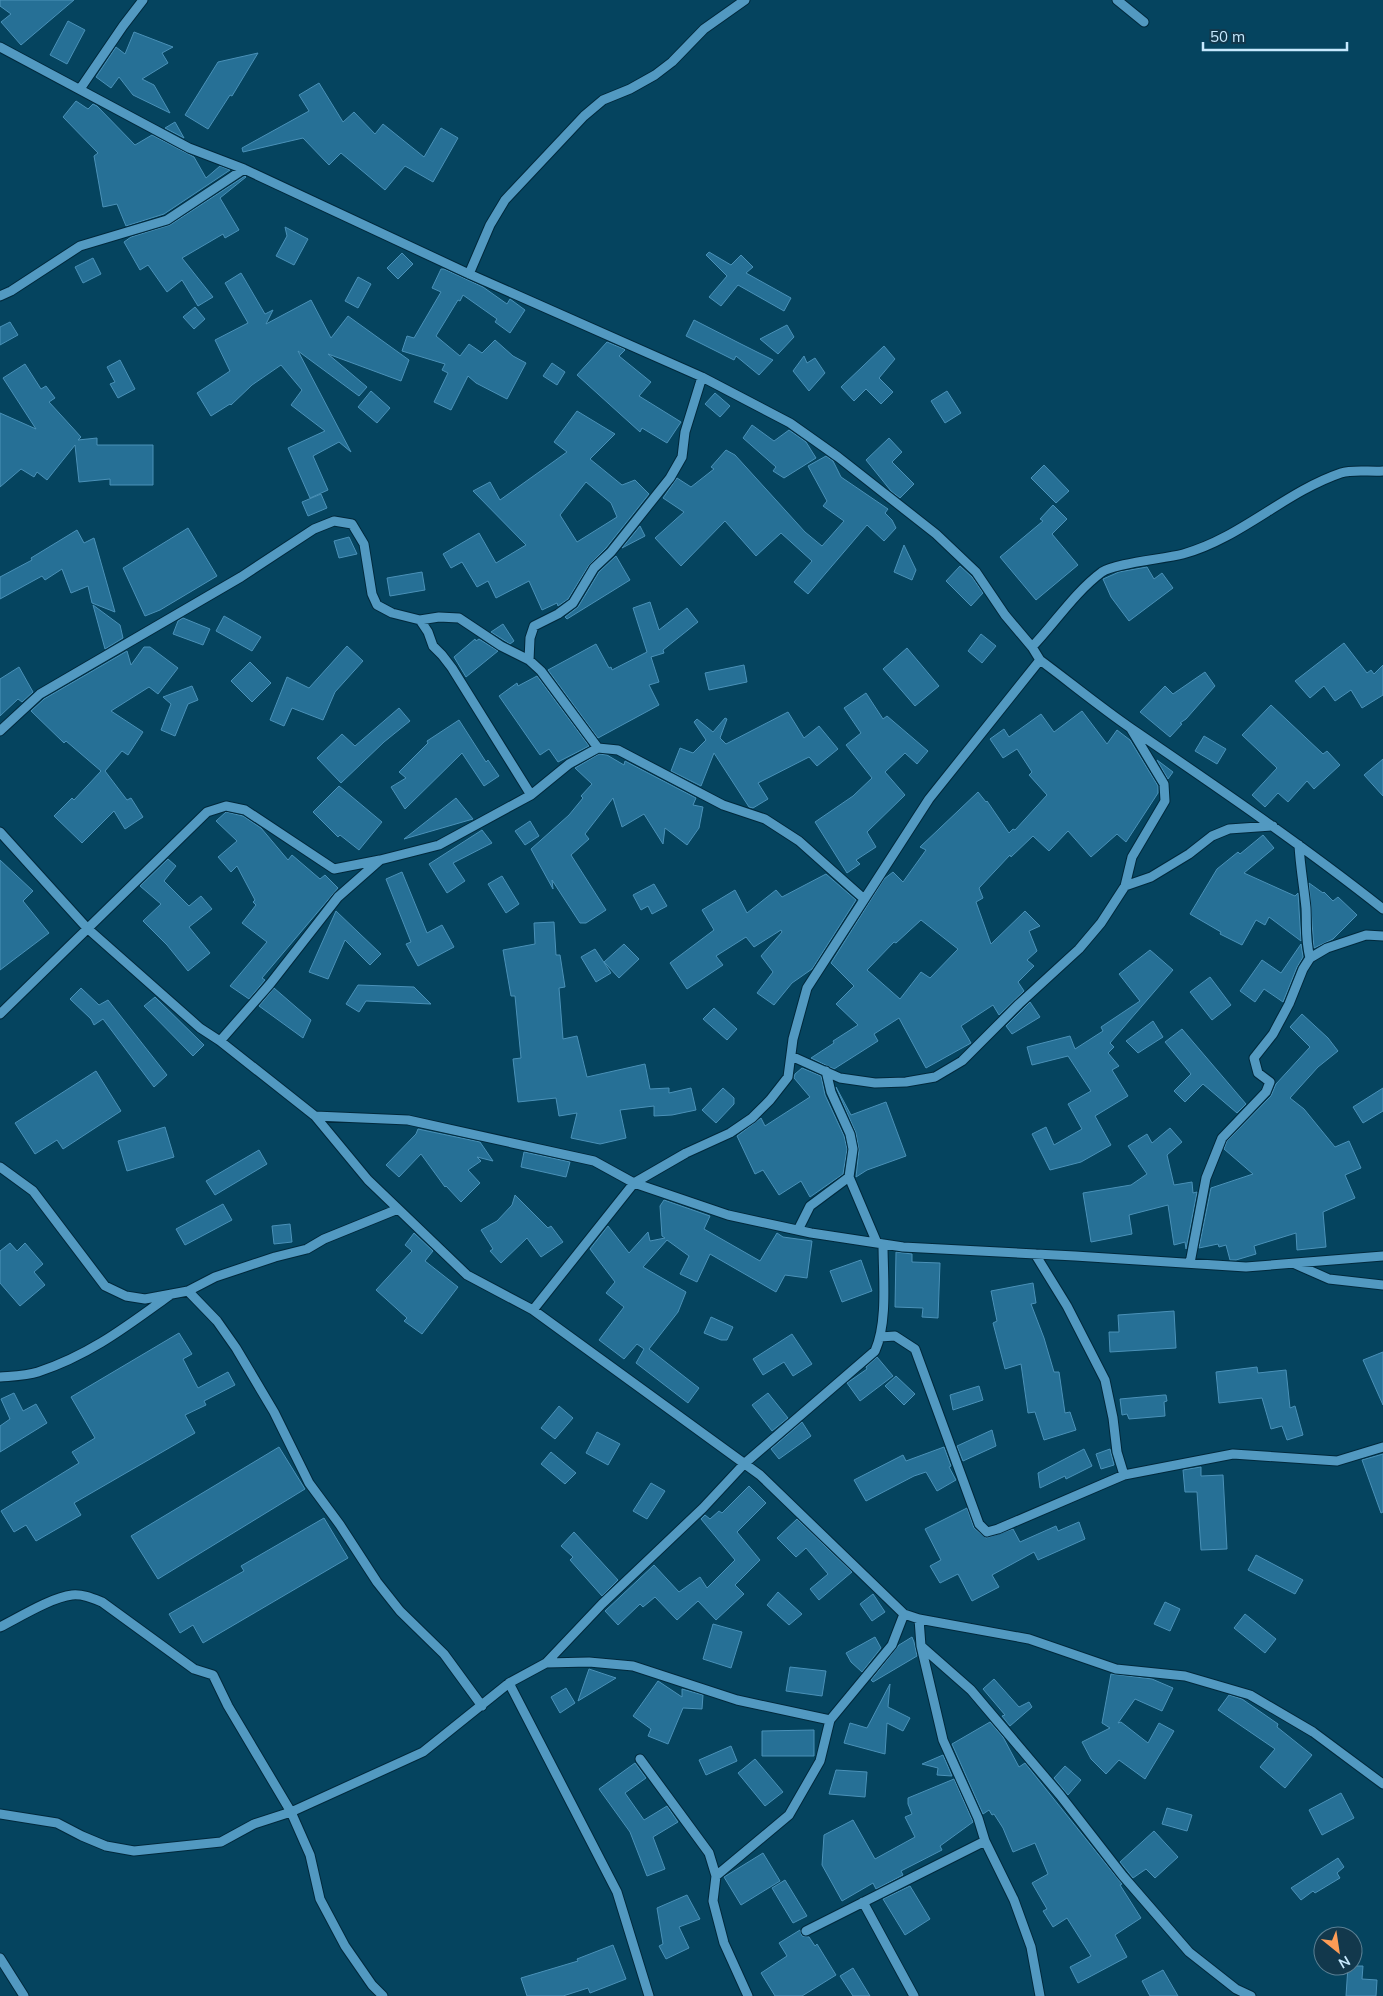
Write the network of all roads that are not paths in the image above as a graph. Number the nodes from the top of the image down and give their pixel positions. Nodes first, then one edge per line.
1 (143, 0) edge
2 (745, 0) edge
3 (1117, 0) edge
4 (1144, 22) dead end
5 (0, 47) edge
6 (80, 89) junction
7 (244, 170) junction
8 (469, 274) junction
9 (0, 296) edge
10 (702, 377) junction
11 (1383, 471) edge
12 (420, 620) junction
13 (1032, 648) junction
14 (529, 660) junction
15 (1040, 660) junction
16 (1131, 728) junction
17 (0, 732) edge
18 (598, 748) junction
19 (531, 795) junction
20 (1273, 826) junction
21 (0, 832) edge
22 (1300, 845) junction
23 (380, 860) junction
24 (1125, 886) junction
25 (864, 898) junction
26 (1383, 909) edge
27 (87, 928) junction
28 (1383, 936) edge
29 (1310, 958) junction
30 (0, 1014) edge
31 (220, 1041) junction
32 (791, 1056) junction
33 (826, 1071) junction
34 (315, 1116) junction
35 (0, 1167) edge
36 (850, 1177) junction
37 (634, 1183) junction
38 (398, 1208) junction
39 (798, 1230) junction
40 (880, 1244) junction
41 (1035, 1254) junction
42 (1383, 1256) edge
43 (1190, 1263) junction
44 (1292, 1263) junction
45 (1383, 1285) edge
46 (188, 1291) junction
47 (172, 1294) junction
48 (533, 1310) junction
49 (880, 1337) junction
50 (0, 1377) edge
51 (1383, 1447) edge
52 (744, 1464) junction
53 (1124, 1475) junction
54 (904, 1614) junction
55 (920, 1619) junction
56 (0, 1627) edge
57 (921, 1646) junction
58 (546, 1663) junction
59 (509, 1683) junction
60 (482, 1706) junction
61 (830, 1720) junction
62 (640, 1759) dead end
63 (1383, 1784) edge
64 (291, 1812) junction
65 (0, 1814) edge
66 (985, 1841) junction
67 (716, 1876) junction
68 (863, 1902) junction
69 (806, 1931) dead end
70 (0, 1958) edge
71 (24, 1996) edge
72 (384, 1996) edge
73 (649, 1996) edge
74 (748, 1996) edge
75 (914, 1996) edge
76 (1040, 1996) edge
77 (1251, 1996) edge

1 - 6 street
2 - 8 street
3 - 4 street
5 - 6 street
6 - 7 street
7 - 8 street
7 - 9 street
8 - 10 street
10 - 13 street
10 - 14 street
11 - 13 street
12 - 14 street
12 - 17 street
12 - 19 street
13 - 15 street
14 - 18 street
15 - 16 street
15 - 25 street
16 - 20 street
16 - 24 street
18 - 19 street
18 - 25 street
19 - 23 street
20 - 22 street
20 - 24 street
21 - 27 street
22 - 26 street
22 - 29 street
23 - 27 street
23 - 31 street
24 - 33 street
25 - 32 street
27 - 30 street
27 - 31 street
28 - 29 street
29 - 43 street
31 - 34 street
32 - 33 street
32 - 37 street
33 - 36 street
34 - 37 street
34 - 38 street
35 - 47 street
36 - 39 street
36 - 40 street
37 - 39 street
37 - 48 street
38 - 46 street
38 - 48 street
39 - 40 street
40 - 41 street
40 - 49 street
41 - 43 street
41 - 53 street
42 - 44 street
43 - 44 street
44 - 45 street
46 - 47 street
46 - 60 street
47 - 50 street
48 - 52 street
49 - 52 street
49 - 53 street
51 - 53 street
52 - 54 street
52 - 58 street
54 - 55 street
54 - 61 street
55 - 57 street
55 - 63 street
56 - 64 street
57 - 66 street
57 - 77 street
58 - 59 street
58 - 61 street
59 - 60 street
59 - 73 street
60 - 64 street
61 - 67 street
62 - 67 street
64 - 65 street
64 - 72 street
66 - 68 street
66 - 76 street
67 - 74 street
68 - 69 street
68 - 75 street
70 - 71 street

